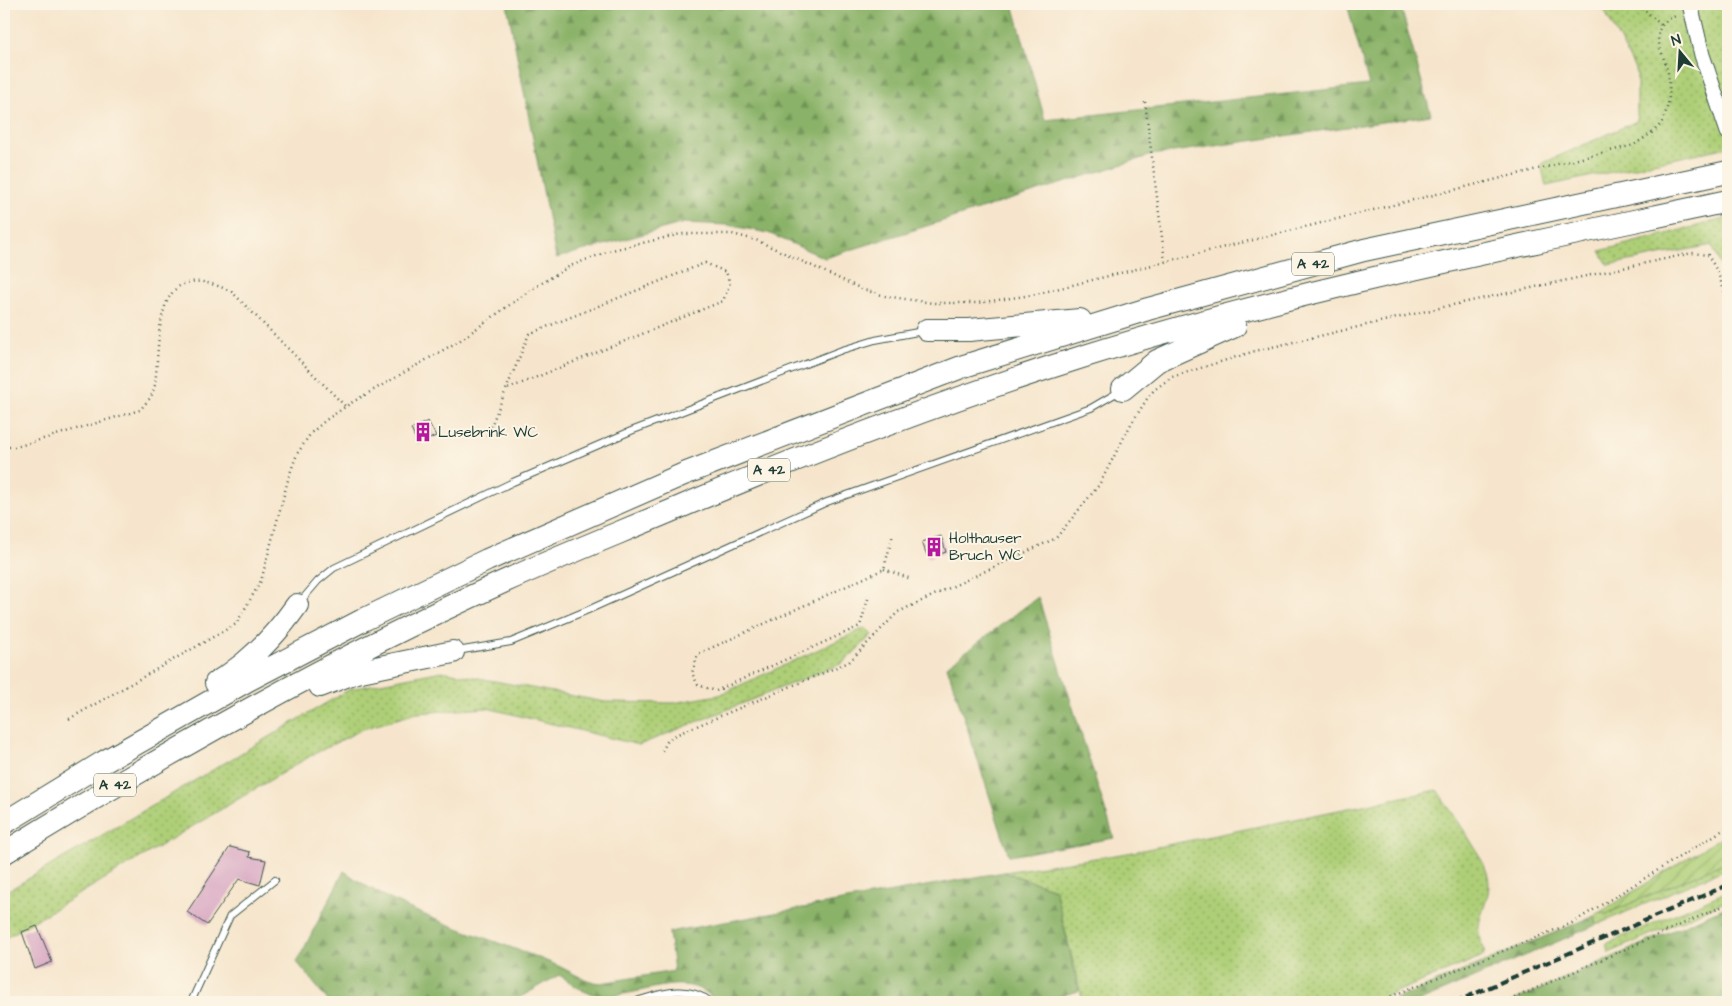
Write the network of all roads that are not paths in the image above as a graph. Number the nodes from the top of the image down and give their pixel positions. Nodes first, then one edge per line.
1 (1691, 8) edge
2 (1728, 132) edge
3 (1728, 172) edge
4 (1728, 201) edge
5 (1335, 287) junction
6 (1148, 309) junction
7 (927, 330) joint
8 (1123, 389) joint
9 (297, 605) joint
10 (453, 652) joint
11 (228, 720) junction
12 (102, 763) junction
13 (4, 823) edge
14 (4, 853) edge
15 (275, 880) dead end
16 (191, 1002) edge
17 (633, 1002) edge
18 (711, 1002) edge

1 - 2 street
3 - 6 highway, A 42
4 - 5 highway, A 42
5 - 8 highway
5 - 11 highway, A 42
6 - 7 highway
6 - 12 highway, A 42
7 - 9 lane
8 - 10 lane
9 - 12 highway
10 - 11 highway
11 - 14 highway, A 42
12 - 13 highway, A 42
15 - 16 lane
17 - 18 lane

